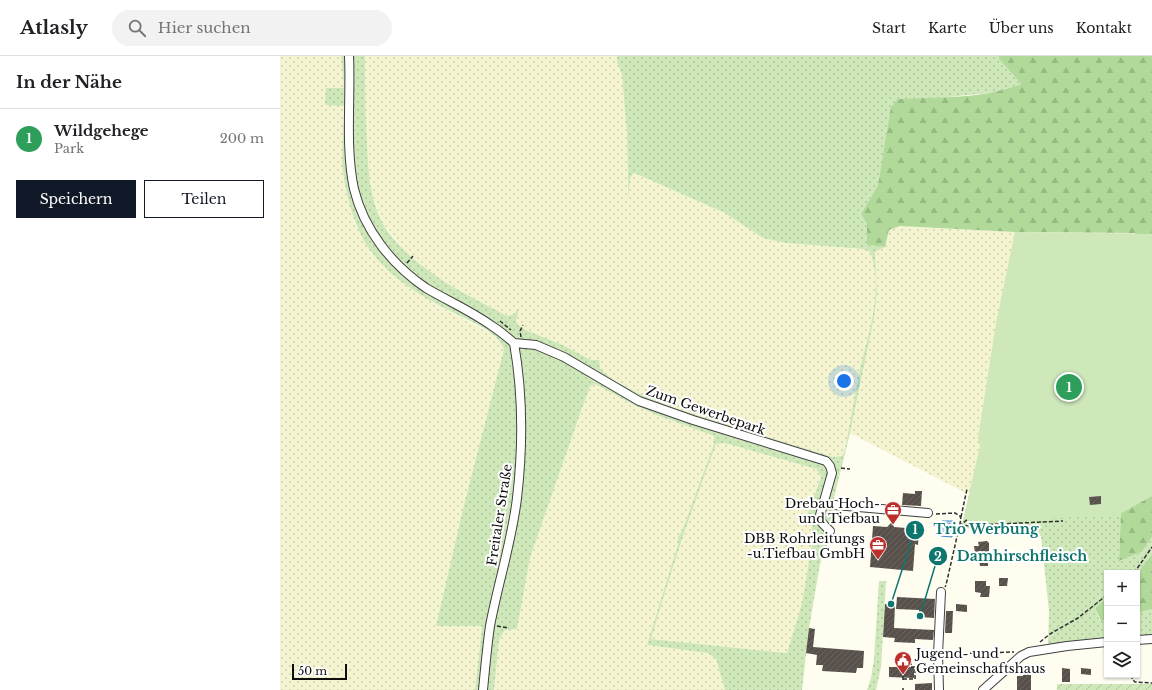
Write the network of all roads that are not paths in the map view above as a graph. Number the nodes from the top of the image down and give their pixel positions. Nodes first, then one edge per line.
1 (349, 56) edge
2 (514, 343) junction
3 (823, 504) junction
4 (928, 513) road end
5 (830, 530) dead end
6 (941, 592) road end
7 (1152, 639) edge
8 (1140, 640) edge
9 (1104, 642) edge
10 (483, 690) edge
11 (939, 690) edge
12 (983, 690) edge

1 - 2 street
2 - 3 street, Zum Gewerbepark
2 - 10 street, Freitaler Straße
3 - 4 street
3 - 5 street, Zum Gewerbepark
6 - 11 street
7 - 8 street
9 - 12 street

